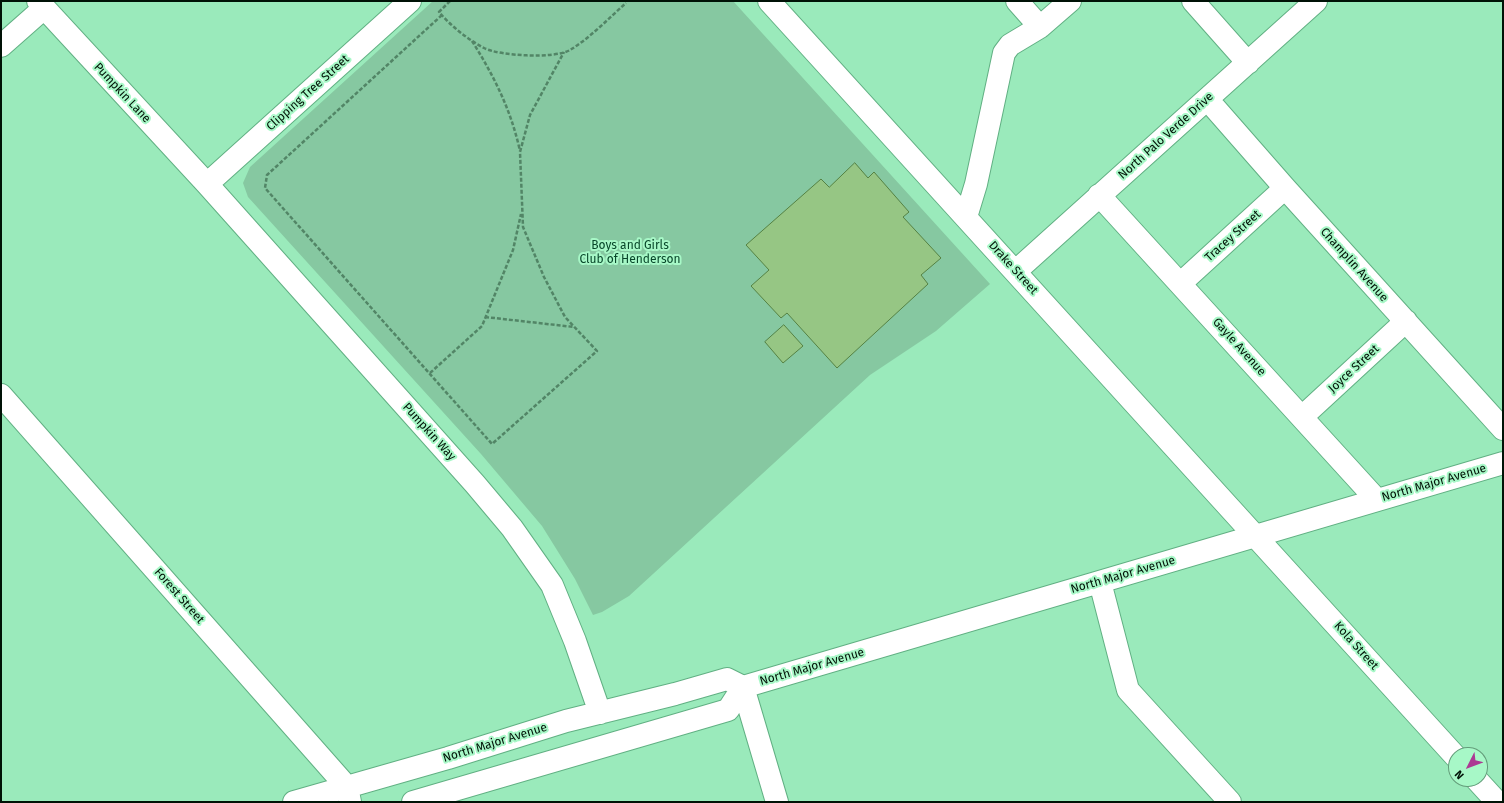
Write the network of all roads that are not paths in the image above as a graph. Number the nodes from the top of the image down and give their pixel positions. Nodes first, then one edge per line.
1 (769, 1) edge
2 (1017, 1) edge
3 (1070, 1) edge
4 (1193, 1) edge
5 (1316, 1) edge
6 (404, 3) edge
7 (41, 4) edge
8 (1040, 28) junction
9 (1, 46) edge
10 (1248, 63) junction
11 (1207, 99) junction
12 (207, 184) junction
13 (1285, 188) junction
14 (1100, 195) junction
15 (966, 217) junction
16 (1016, 271) junction
17 (1181, 284) junction
18 (1406, 322) junction
19 (1, 394) edge
20 (1302, 417) junction
21 (1503, 429) edge
22 (1503, 463) edge
23 (1377, 500) junction
24 (1256, 536) junction
25 (1100, 582) junction
26 (742, 688) junction
27 (600, 713) junction
28 (1448, 748) edge
29 (1483, 787) edge
30 (349, 796) edge
31 (294, 802) edge
32 (413, 802) edge
33 (777, 802) edge
34 (1230, 802) edge
35 (1497, 802) edge

1 - 15 street, Drake Street
2 - 8 street
3 - 8 street
4 - 10 street
5 - 10 street, North Palo Verde Drive
6 - 12 street, Clipping Tree Street
7 - 9 street
7 - 12 street, Pumpkin Lane
8 - 15 street
10 - 11 street, North Palo Verde Drive
11 - 13 street, Champlin Avenue
11 - 14 street, North Palo Verde Drive
12 - 27 street, Pumpkin Way
13 - 17 street, Tracey Street
13 - 18 street, Champlin Avenue
14 - 16 street, North Palo Verde Drive
14 - 17 street, Gayle Avenue
15 - 16 street, Drake Street
16 - 24 street, Drake Street
17 - 20 street, Gayle Avenue
18 - 20 street, Joyce Street
18 - 21 street, Champlin Avenue
19 - 30 street, Forest Street
20 - 23 street, Gayle Avenue
22 - 23 street, North Major Avenue
23 - 24 street, North Major Avenue
24 - 25 street, North Major Avenue
24 - 28 street, Kola Street
25 - 26 street, North Major Avenue
25 - 34 street
26 - 27 street, North Major Avenue
26 - 32 street
26 - 33 street
27 - 30 street, North Major Avenue
29 - 35 street
30 - 31 street, North Major Avenue

